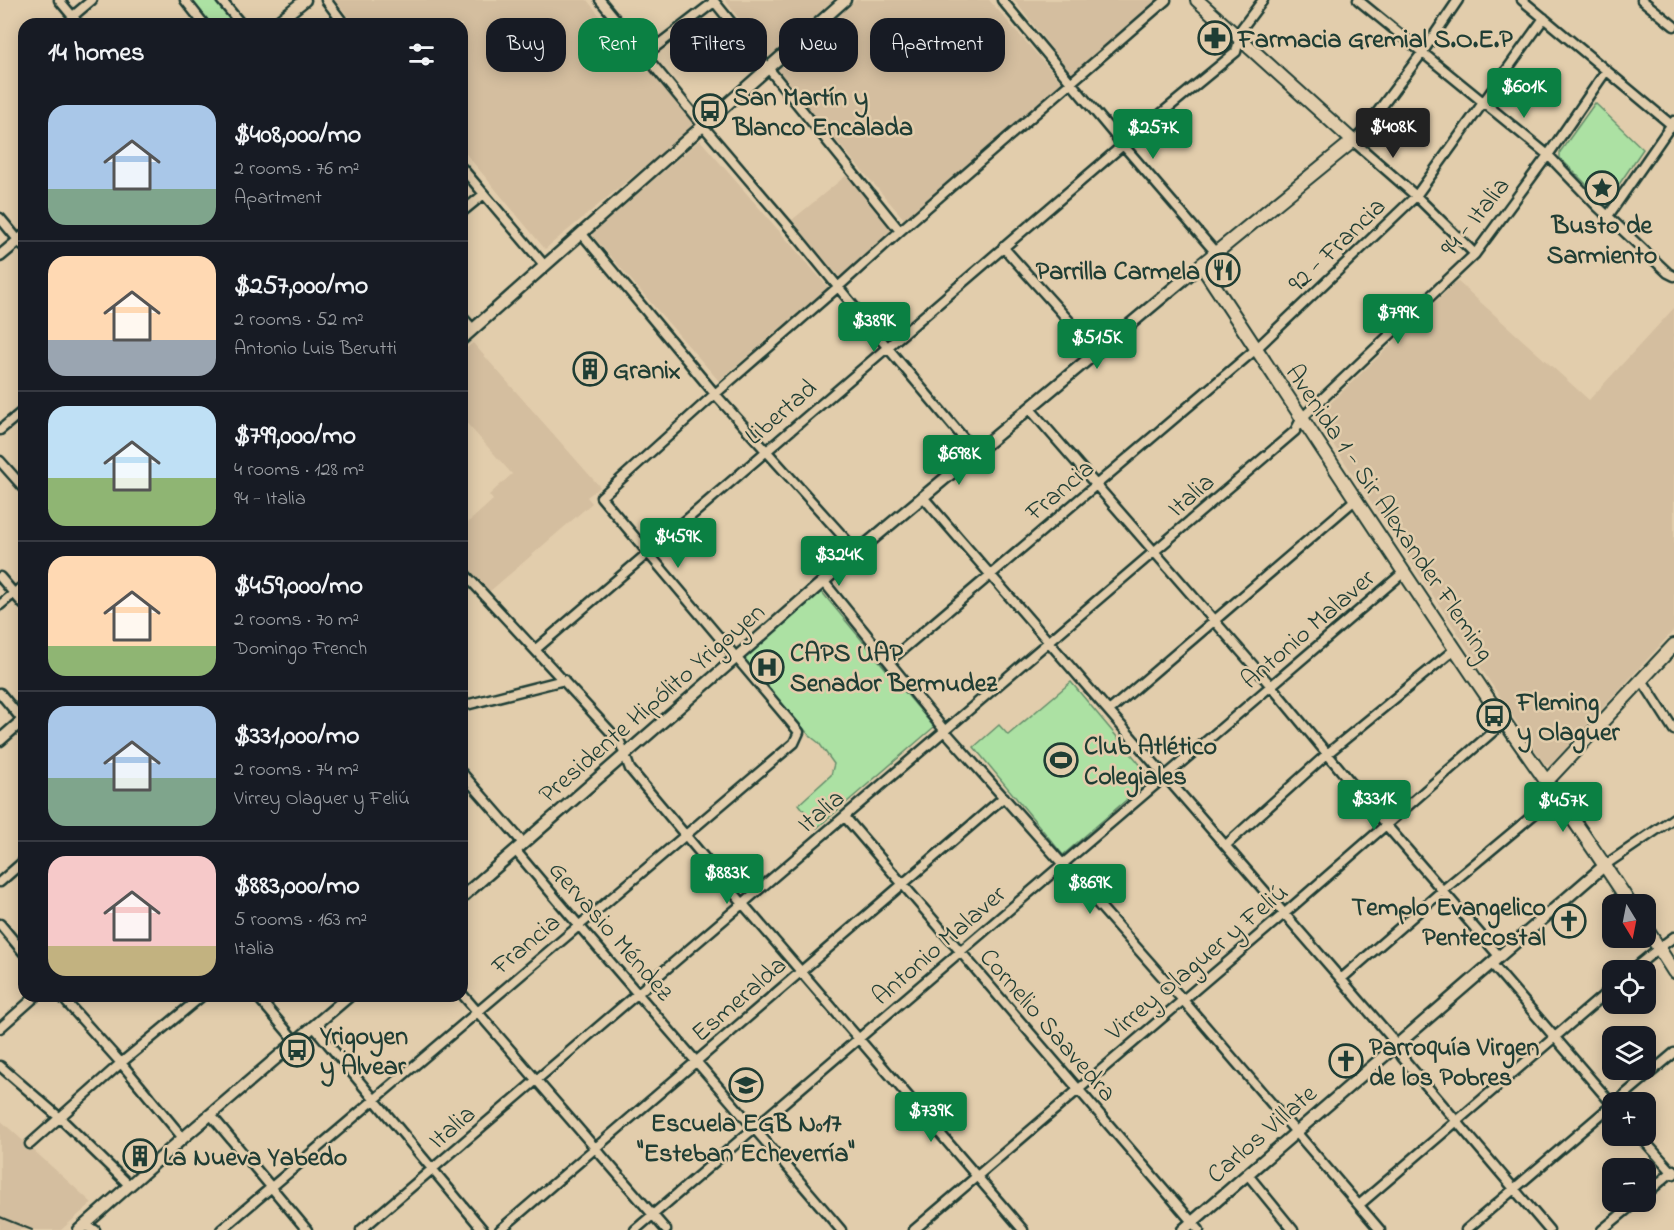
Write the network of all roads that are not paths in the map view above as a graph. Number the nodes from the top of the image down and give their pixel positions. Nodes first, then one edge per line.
1 (59, 0) edge
2 (92, 0) edge
3 (184, 0) edge
4 (221, 0) edge
5 (305, 0) edge
6 (326, 0) edge
7 (600, 0) edge
8 (845, 0) edge
9 (1002, 0) edge
10 (1166, 0) edge
11 (1197, 0) edge
12 (1263, 0) edge
13 (1358, 0) edge
14 (1458, 0) edge
15 (1521, 0) edge
16 (1642, 0) edge
17 (714, 1) edge
18 (72, 16) joint
19 (199, 18) edge
20 (236, 18) edge
21 (282, 18) edge
22 (340, 18) edge
23 (614, 18) edge
24 (1544, 18) junction
25 (1674, 26) edge
26 (1239, 39) junction
27 (658, 46) edge
28 (1422, 53) junction
29 (768, 68) junction
30 (1606, 71) junction
31 (658, 72) edge
32 (1071, 82) junction
33 (1484, 103) junction
34 (1673, 124) edge
35 (703, 126) junction
36 (1353, 141) junction
37 (1123, 145) junction
38 (1548, 155) junction
39 (468, 175) edge
40 (484, 194) junction
41 (1416, 196) junction
42 (468, 207) edge
43 (1608, 216) junction
44 (0, 218) edge
45 (900, 231) junction
46 (582, 234) junction
47 (18, 237) edge
48 (18, 244) edge
49 (1003, 247) junction
50 (1216, 253) junction
51 (1475, 254) junction
52 (0, 256) edge
53 (1201, 265) junction
54 (545, 266) junction
55 (1674, 276) edge
56 (838, 288) junction
57 (468, 323) edge
58 (473, 329) junction
59 (468, 334) edge
60 (886, 347) junction
61 (1256, 349) junction
62 (1097, 352) junction
63 (715, 394) junction
64 (1030, 409) junction
65 (18, 415) edge
66 (1302, 418) junction
67 (0, 430) edge
68 (766, 451) junction
69 (976, 453) junction
70 (0, 461) edge
71 (18, 481) edge
72 (1096, 486) junction
73 (923, 497) junction
74 (1356, 499) junction
75 (857, 552) junction
76 (648, 553) junction
77 (1154, 553) junction
78 (1404, 572) junction
79 (991, 575) junction
80 (0, 577) edge
81 (468, 577) edge
82 (824, 582) junction
83 (18, 590) edge
84 (14, 594) junction
85 (18, 598) edge
86 (0, 605) edge
87 (1214, 621) junction
88 (1049, 643) junction
89 (1674, 645) edge
90 (536, 649) junction
91 (1455, 649) junction
92 (737, 658) junction
93 (889, 661) junction
94 (564, 680) junction
95 (1642, 680) junction
96 (1272, 687) junction
97 (0, 693) edge
98 (468, 704) edge
99 (1109, 711) junction
100 (18, 713) edge
101 (1504, 722) junction
102 (18, 725) edge
103 (1674, 730) edge
104 (945, 731) junction
105 (0, 740) edge
106 (625, 754) junction
107 (1327, 754) junction
108 (1166, 776) junction
109 (468, 781) edge
110 (1546, 782) junction
111 (1556, 796) junction
112 (1004, 797) junction
113 (844, 817) junction
114 (1674, 818) edge
115 (1386, 825) junction
116 (685, 834) junction
117 (1226, 845) junction
118 (519, 846) junction
119 (1063, 864) junction
120 (1605, 865) junction
121 (18, 866) edge
122 (0, 882) edge
123 (903, 885) junction
124 (1442, 891) junction
125 (468, 892) edge
126 (1624, 894) edge
127 (743, 904) junction
128 (1285, 913) junction
129 (0, 924) edge
130 (579, 925) junction
131 (1674, 938) edge
132 (1656, 943) edge
133 (18, 946) edge
134 (1659, 948) junction
135 (960, 952) junction
136 (1495, 960) junction
137 (1644, 960) edge
138 (801, 971) junction
139 (1674, 972) edge
140 (1341, 979) junction
141 (638, 993) junction
142 (1602, 996) edge
143 (1182, 999) junction
144 (468, 1001) edge
145 (29, 1002) edge
146 (66, 1002) edge
147 (195, 1002) edge
148 (262, 1002) edge
149 (342, 1002) edge
150 (477, 1012) junction
151 (314, 1027) junction
152 (0, 1028) edge
153 (1555, 1037) junction
154 (859, 1039) junction
155 (296, 1042) junction
156 (1396, 1046) junction
157 (1674, 1053) edge
158 (697, 1061) junction
159 (121, 1063) junction
160 (0, 1066) edge
161 (537, 1080) junction
162 (1077, 1089) junction
163 (1603, 1092) edge
164 (1628, 1092) edge
165 (374, 1100) junction
166 (1602, 1114) edge
167 (211, 1115) junction
168 (60, 1118) junction
169 (1456, 1122) junction
170 (755, 1128) junction
171 (1297, 1133) junction
172 (183, 1138) junction
173 (30, 1144) dead end
174 (1649, 1146) edge
175 (595, 1148) junction
176 (432, 1169) junction
177 (1673, 1172) edge
178 (1248, 1175) junction
179 (977, 1176) junction
180 (129, 1185) junction
181 (1656, 1186) edge
182 (271, 1187) junction
183 (1514, 1190) junction
184 (1359, 1205) junction
185 (1624, 1212) edge
186 (653, 1215) junction
187 (1195, 1226) edge
188 (86, 1229) edge
189 (221, 1230) edge
190 (307, 1230) edge
191 (361, 1230) edge
192 (483, 1230) edge
193 (500, 1230) edge
194 (635, 1230) edge
195 (666, 1230) edge
196 (841, 1230) edge
197 (914, 1230) edge
198 (1023, 1230) edge
199 (1183, 1230) edge
200 (1293, 1230) edge
201 (1380, 1230) edge
202 (1466, 1230) edge
203 (1549, 1230) edge
204 (1602, 1230) edge

1 - 18 street
2 - 18 street
3 - 19 street
4 - 20 street
5 - 21 street
6 - 22 street
7 - 23 street
8 - 29 street
9 - 32 street
10 - 32 street
11 - 26 main road
12 - 26 street, Libertad
13 - 28 street
14 - 28 street
15 - 24 street
16 - 25 street
17 - 27 street
17 - 29 street
24 - 30 street
24 - 33 street, 92 - Francia
26 - 36 main road
26 - 37 street, Libertad
28 - 33 street
28 - 36 street
29 - 35 street
29 - 45 street
30 - 34 street
30 - 38 street, 94 - Italia
31 - 35 street
32 - 37 street
32 - 45 street
33 - 38 street
33 - 41 street, 92 - Francia
34 - 43 street
35 - 46 street
35 - 56 street
36 - 41 street
36 - 50 main road
37 - 49 street, Libertad
37 - 50 street
38 - 43 street
38 - 51 street, 94 - Italia
39 - 40 street
40 - 42 street
40 - 54 street
41 - 51 street
41 - 61 street, 92 - Francia
43 - 55 street
44 - 47 street
45 - 56 street
46 - 54 street
46 - 63 street
48 - 52 street
49 - 60 street, Libertad
49 - 62 street
50 - 53 main road
51 - 66 street, 94 - Italia
53 - 61 main road, Avenida 1 - Sir Alexander Fleming
53 - 62 street, Presidente Hipólito Yrigoyen
54 - 58 street
56 - 60 street
56 - 63 street
57 - 58 street
58 - 59 street
60 - 68 street, Libertad
60 - 69 street
61 - 66 main road, Avenida 1 - Sir Alexander Fleming
61 - 72 street, Francia
62 - 64 street, Presidente Hipólito Yrigoyen
63 - 68 street
63 - 76 street
64 - 69 street, Presidente Hipólito Yrigoyen
64 - 72 street
65 - 67 street
66 - 74 main road, Avenida 1 - Sir Alexander Fleming
66 - 77 street, Italia
68 - 75 street
68 - 76 street, Libertad
69 - 73 street, Presidente Hipólito Yrigoyen
70 - 71 street
72 - 77 street
72 - 79 street, Francia
73 - 75 street, Presidente Hipólito Yrigoyen
73 - 79 street
74 - 78 main road, Avenida 1 - Sir Alexander Fleming
74 - 87 street
75 - 82 street, Presidente Hipólito Yrigoyen
76 - 90 street, Libertad
76 - 92 street
77 - 87 street
77 - 88 street, Italia
78 - 91 main road, Avenida 1 - Sir Alexander Fleming
78 - 96 street, Antonio Malaver
79 - 88 street
79 - 93 street, Francia
80 - 84 street
81 - 90 street
82 - 92 street, Presidente Hipólito Yrigoyen
82 - 93 street
83 - 84 street
84 - 85 street
84 - 86 street
87 - 96 street
87 - 99 street
88 - 99 street
88 - 104 street, Italia
89 - 95 main road
90 - 94 street
91 - 101 main road, Avenida 1 - Sir Alexander Fleming
91 - 107 street
92 - 106 street, Presidente Hipólito Yrigoyen
92 - 116 street, Francia
93 - 104 street
94 - 98 street
94 - 106 street
95 - 103 street
95 - 110 main road
96 - 107 street
96 - 108 street, Antonio Malaver
97 - 100 street
99 - 108 street
101 - 110 main road, Avenida 1 - Sir Alexander Fleming
101 - 115 street, Virrey Olaguer y Feliú
102 - 105 street
104 - 112 street
104 - 113 street, Italia
106 - 116 street
106 - 118 street, Presidente Hipólito Yrigoyen
107 - 115 street
107 - 117 street
108 - 117 street
108 - 119 street, Antonio Malaver
109 - 118 street, Gervasio Méndez
110 - 111 main road, Avenida 1 - Sir Alexander Fleming
111 - 120 main road, Avenida 1 - Sir Alexander Fleming
111 - 124 street
112 - 119 street
112 - 123 street, Esmeralda
113 - 123 street, Cornelio Saavedra
113 - 127 street, Italia
114 - 120 street, Carlos Villate
115 - 124 street
115 - 128 street, Virrey Olaguer y Feliú
116 - 127 street
116 - 130 street, Francia
117 - 128 street
118 - 125 street, Presidente Hipólito Yrigoyen
118 - 130 street, Gervasio Méndez
119 - 135 street, Antonio Malaver
119 - 143 street
120 - 126 main road, Avenida 1 - Sir Alexander Fleming
120 - 136 street, Carlos Villate
121 - 122 street
123 - 135 street, Cornelio Saavedra
123 - 138 street, Esmeralda
124 - 136 street
124 - 140 street
127 - 138 street
127 - 141 street, Italia
128 - 140 street
128 - 143 street, Virrey Olaguer y Feliú
129 - 133 street
130 - 141 street, Gervasio Méndez
130 - 150 street, Francia
131 - 134 street
132 - 134 main road
134 - 137 street
134 - 139 main road
135 - 154 street, Antonio Malaver
135 - 162 street, Cornelio Saavedra
136 - 153 street
136 - 156 street, Carlos Villate
138 - 154 street
138 - 158 street, Esmeralda
140 - 156 street
141 - 158 street, Gervasio Méndez
141 - 161 street, Italia
142 - 153 street
143 - 162 street, Virrey Olaguer y Feliú
143 - 171 street
144 - 150 street
145 - 152 street
146 - 159 street
147 - 159 street
148 - 155 street
149 - 151 street
150 - 161 street
150 - 165 street, Francia
151 - 155 street
151 - 165 street
153 - 163 street
153 - 169 street
154 - 170 street, Antonio Malaver
154 - 179 street
155 - 167 street
156 - 169 street
156 - 171 street, Carlos Villate
157 - 164 street
158 - 170 street, Gervasio Méndez
158 - 175 street, Esmeralda
159 - 168 street
159 - 172 street
160 - 168 street
161 - 175 street
161 - 176 street, Italia
162 - 179 street, Virrey Olaguer y Feliú
162 - 187 street, Cornelio Saavedra
165 - 176 street
165 - 182 street, Francia
166 - 183 street
167 - 172 street
167 - 182 street
168 - 173 street
168 - 180 street
169 - 183 street
169 - 184 street
170 - 186 street, Antonio Malaver
170 - 196 street, Gervasio Méndez
171 - 178 street, Carlos Villate
171 - 184 street
172 - 180 street
174 - 177 street
175 - 186 street
175 - 193 street, Esmeralda
176 - 191 street, Italia
176 - 192 street
177 - 181 street
178 - 187 street, Carlos Villate
178 - 200 street
179 - 197 street, Virrey Olaguer y Feliú
179 - 198 street
180 - 188 street
182 - 189 street, Francia
182 - 190 street
183 - 202 street
183 - 203 street
184 - 201 street
185 - 204 street
186 - 194 street, Antonio Malaver
186 - 195 street
187 - 199 street, Carlos Villate

